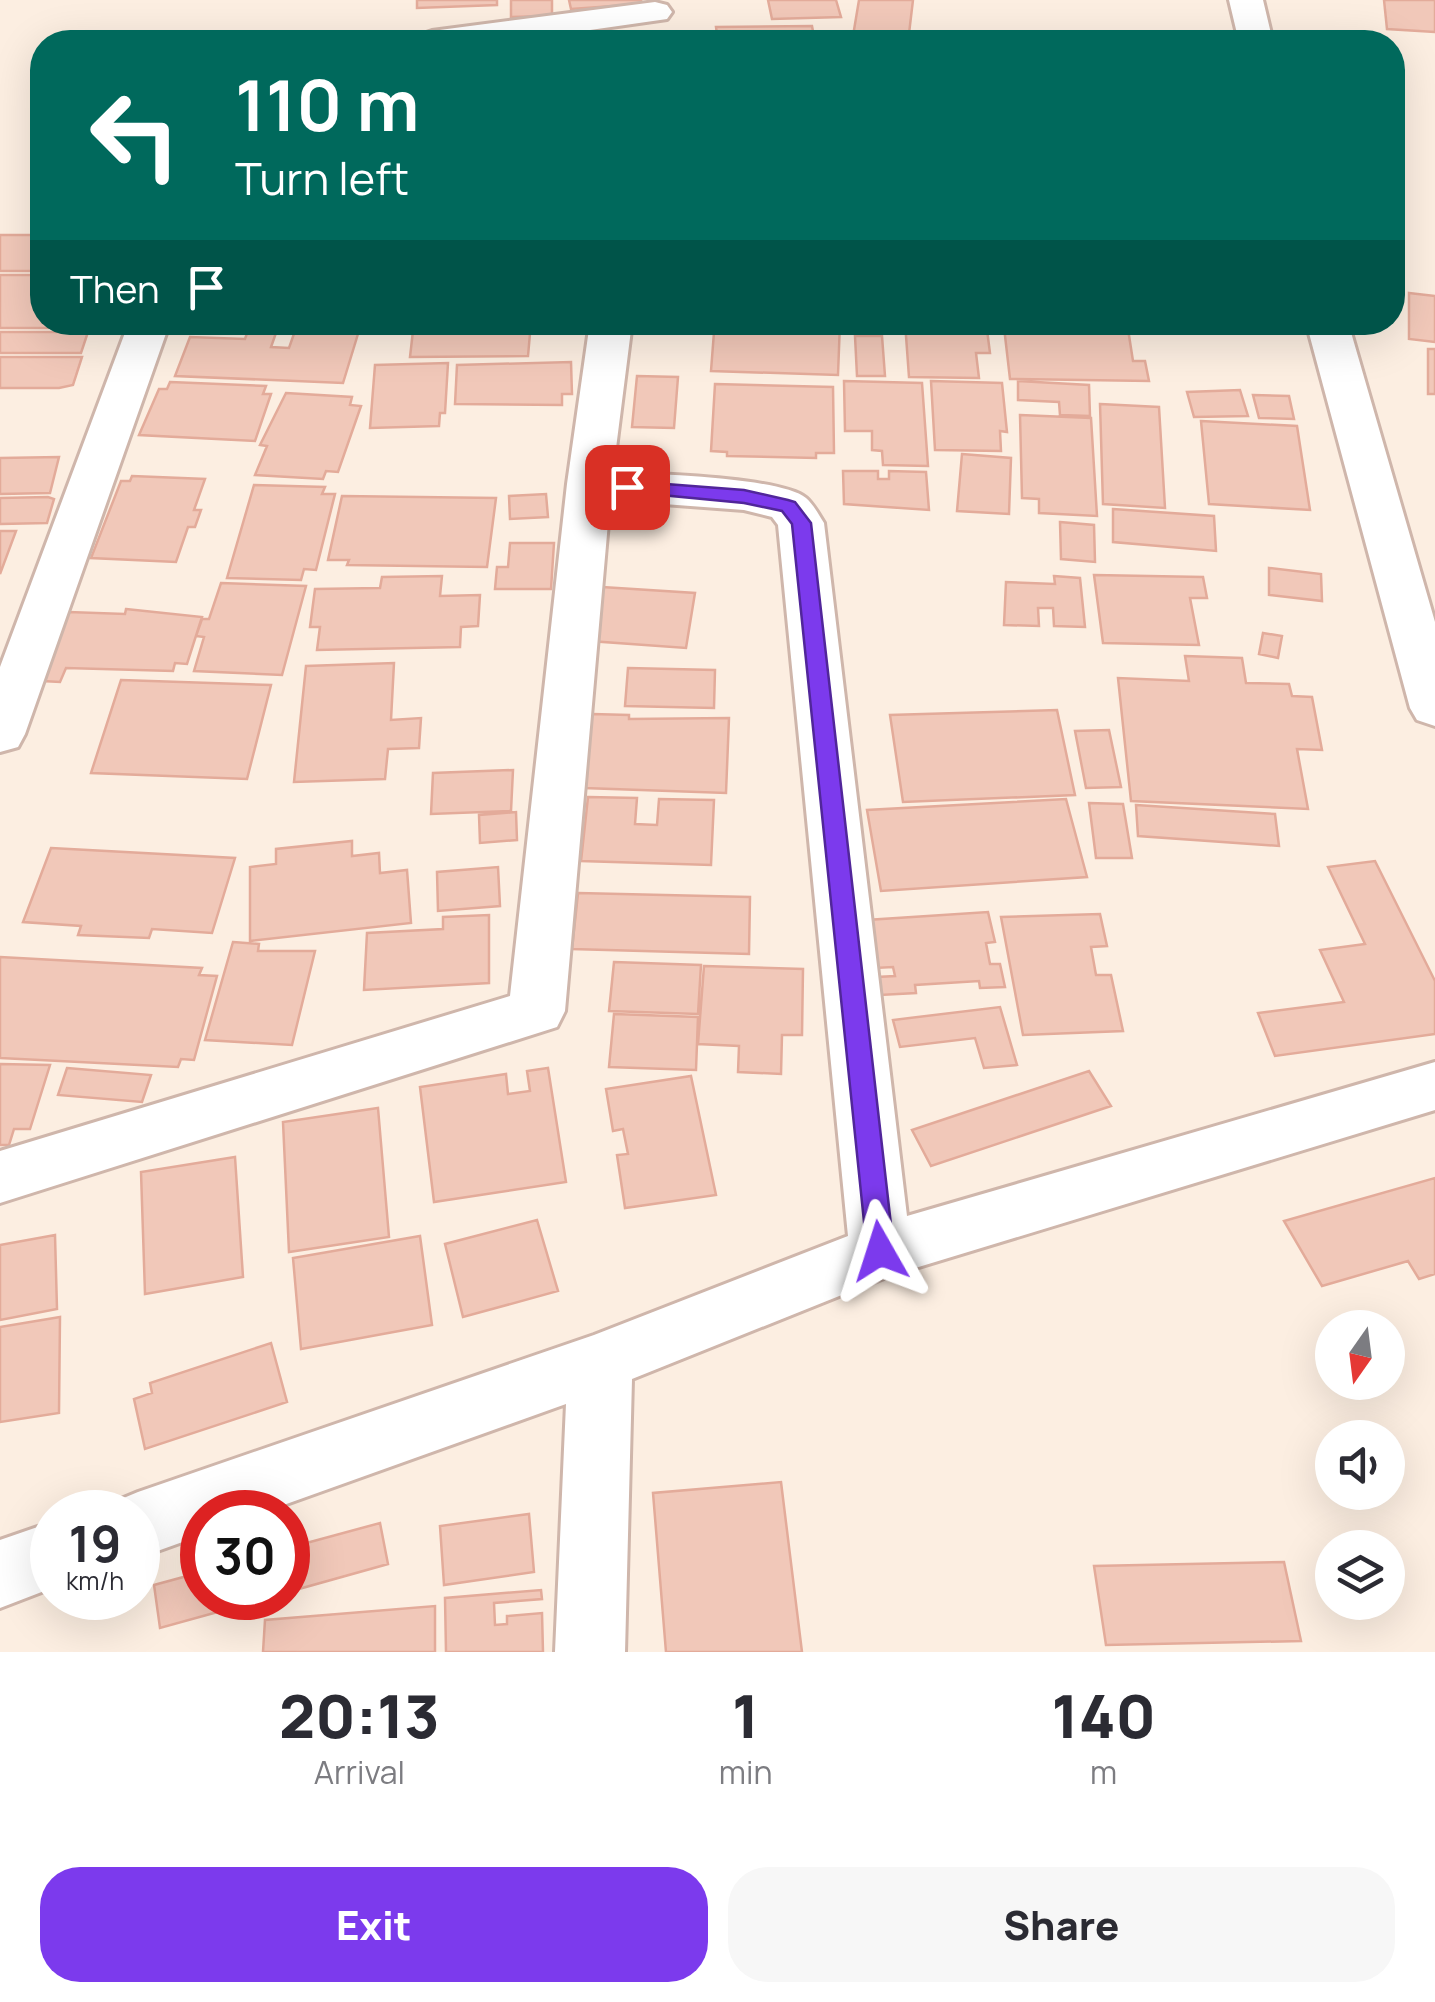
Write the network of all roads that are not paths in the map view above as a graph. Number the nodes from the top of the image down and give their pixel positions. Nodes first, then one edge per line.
1 (1246, 0) edge
2 (654, 18) edge
3 (543, 30) edge
4 (1253, 30) edge
5 (145, 335) edge
6 (609, 335) edge
7 (1331, 335) edge
8 (588, 484) junction
9 (1435, 708) edge
10 (0, 734) edge
11 (1435, 1086) edge
12 (0, 1177) edge
13 (880, 1251) junction
14 (600, 1362) junction
15 (160, 1517) edge
16 (30, 1563) edge
17 (0, 1574) edge
18 (590, 1652) edge

1 - 4 street
2 - 3 street
5 - 10 street
6 - 8 street
7 - 9 street
8 - 12 street
8 - 13 street
11 - 13 street
13 - 14 street
14 - 15 street
14 - 18 street
16 - 17 street

